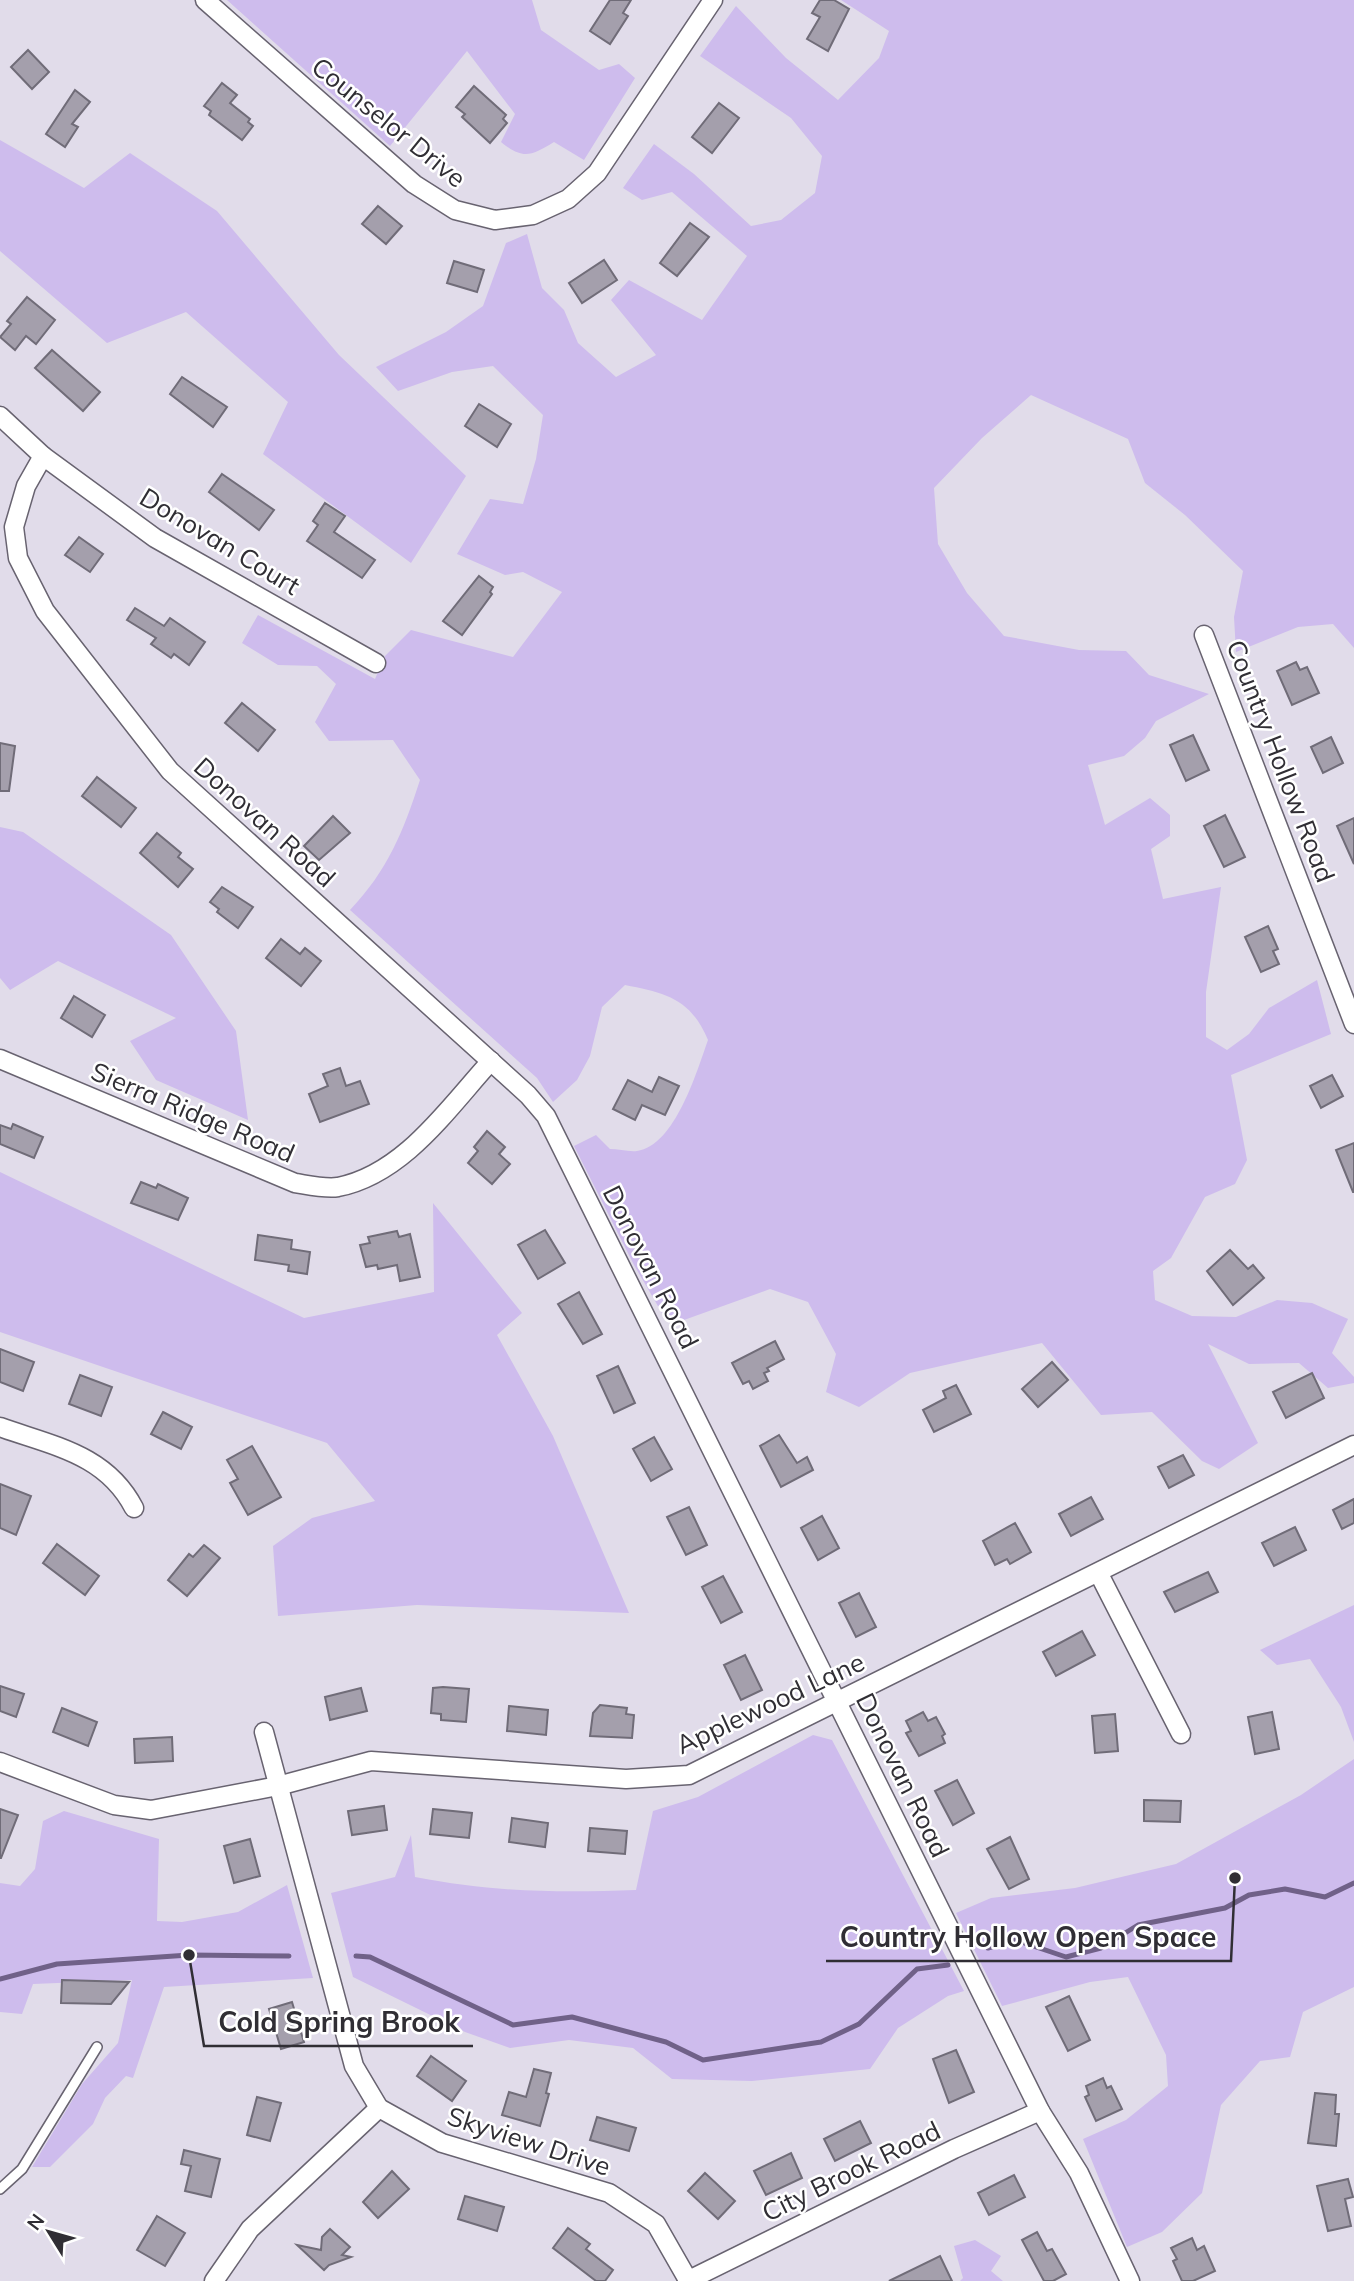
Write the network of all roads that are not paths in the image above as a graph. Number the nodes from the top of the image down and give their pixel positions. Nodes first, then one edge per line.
1 (205, 0) edge
2 (713, 0) edge
3 (0, 416) edge
4 (43, 456) junction
5 (1204, 635) dead end
6 (376, 663) dead end
7 (1354, 1024) edge
8 (0, 1059) edge
9 (491, 1062) junction
10 (0, 1427) edge
11 (1354, 1445) edge
12 (134, 1508) dead end
13 (1099, 1574) junction
14 (838, 1701) junction
15 (264, 1732) dead end
16 (1181, 1734) dead end
17 (0, 1762) edge
18 (278, 1786) junction
19 (97, 2047) dead end
20 (379, 2108) junction
21 (1040, 2111) junction
22 (0, 2189) edge
23 (214, 2281) edge
24 (687, 2281) edge
25 (1130, 2281) edge

1 - 2 street, Counselor Drive
3 - 4 street
4 - 6 street, Donovan Court
4 - 9 street, Donovan Road
5 - 7 street, Country Hollow Road
8 - 9 street, Sierra Ridge Road
9 - 14 street, Donovan Road
10 - 12 street
11 - 13 street, Applewood Lane
13 - 14 street, Applewood Lane
13 - 16 street
14 - 18 street, Applewood Lane
14 - 21 street, Donovan Road
15 - 18 street, Skyview Drive
17 - 18 street, Applewood Lane
18 - 20 street, Skyview Drive
19 - 22 lane
20 - 23 street
20 - 24 street, Skyview Drive
21 - 24 street, City Brook Road
21 - 25 street, Donovan Road

